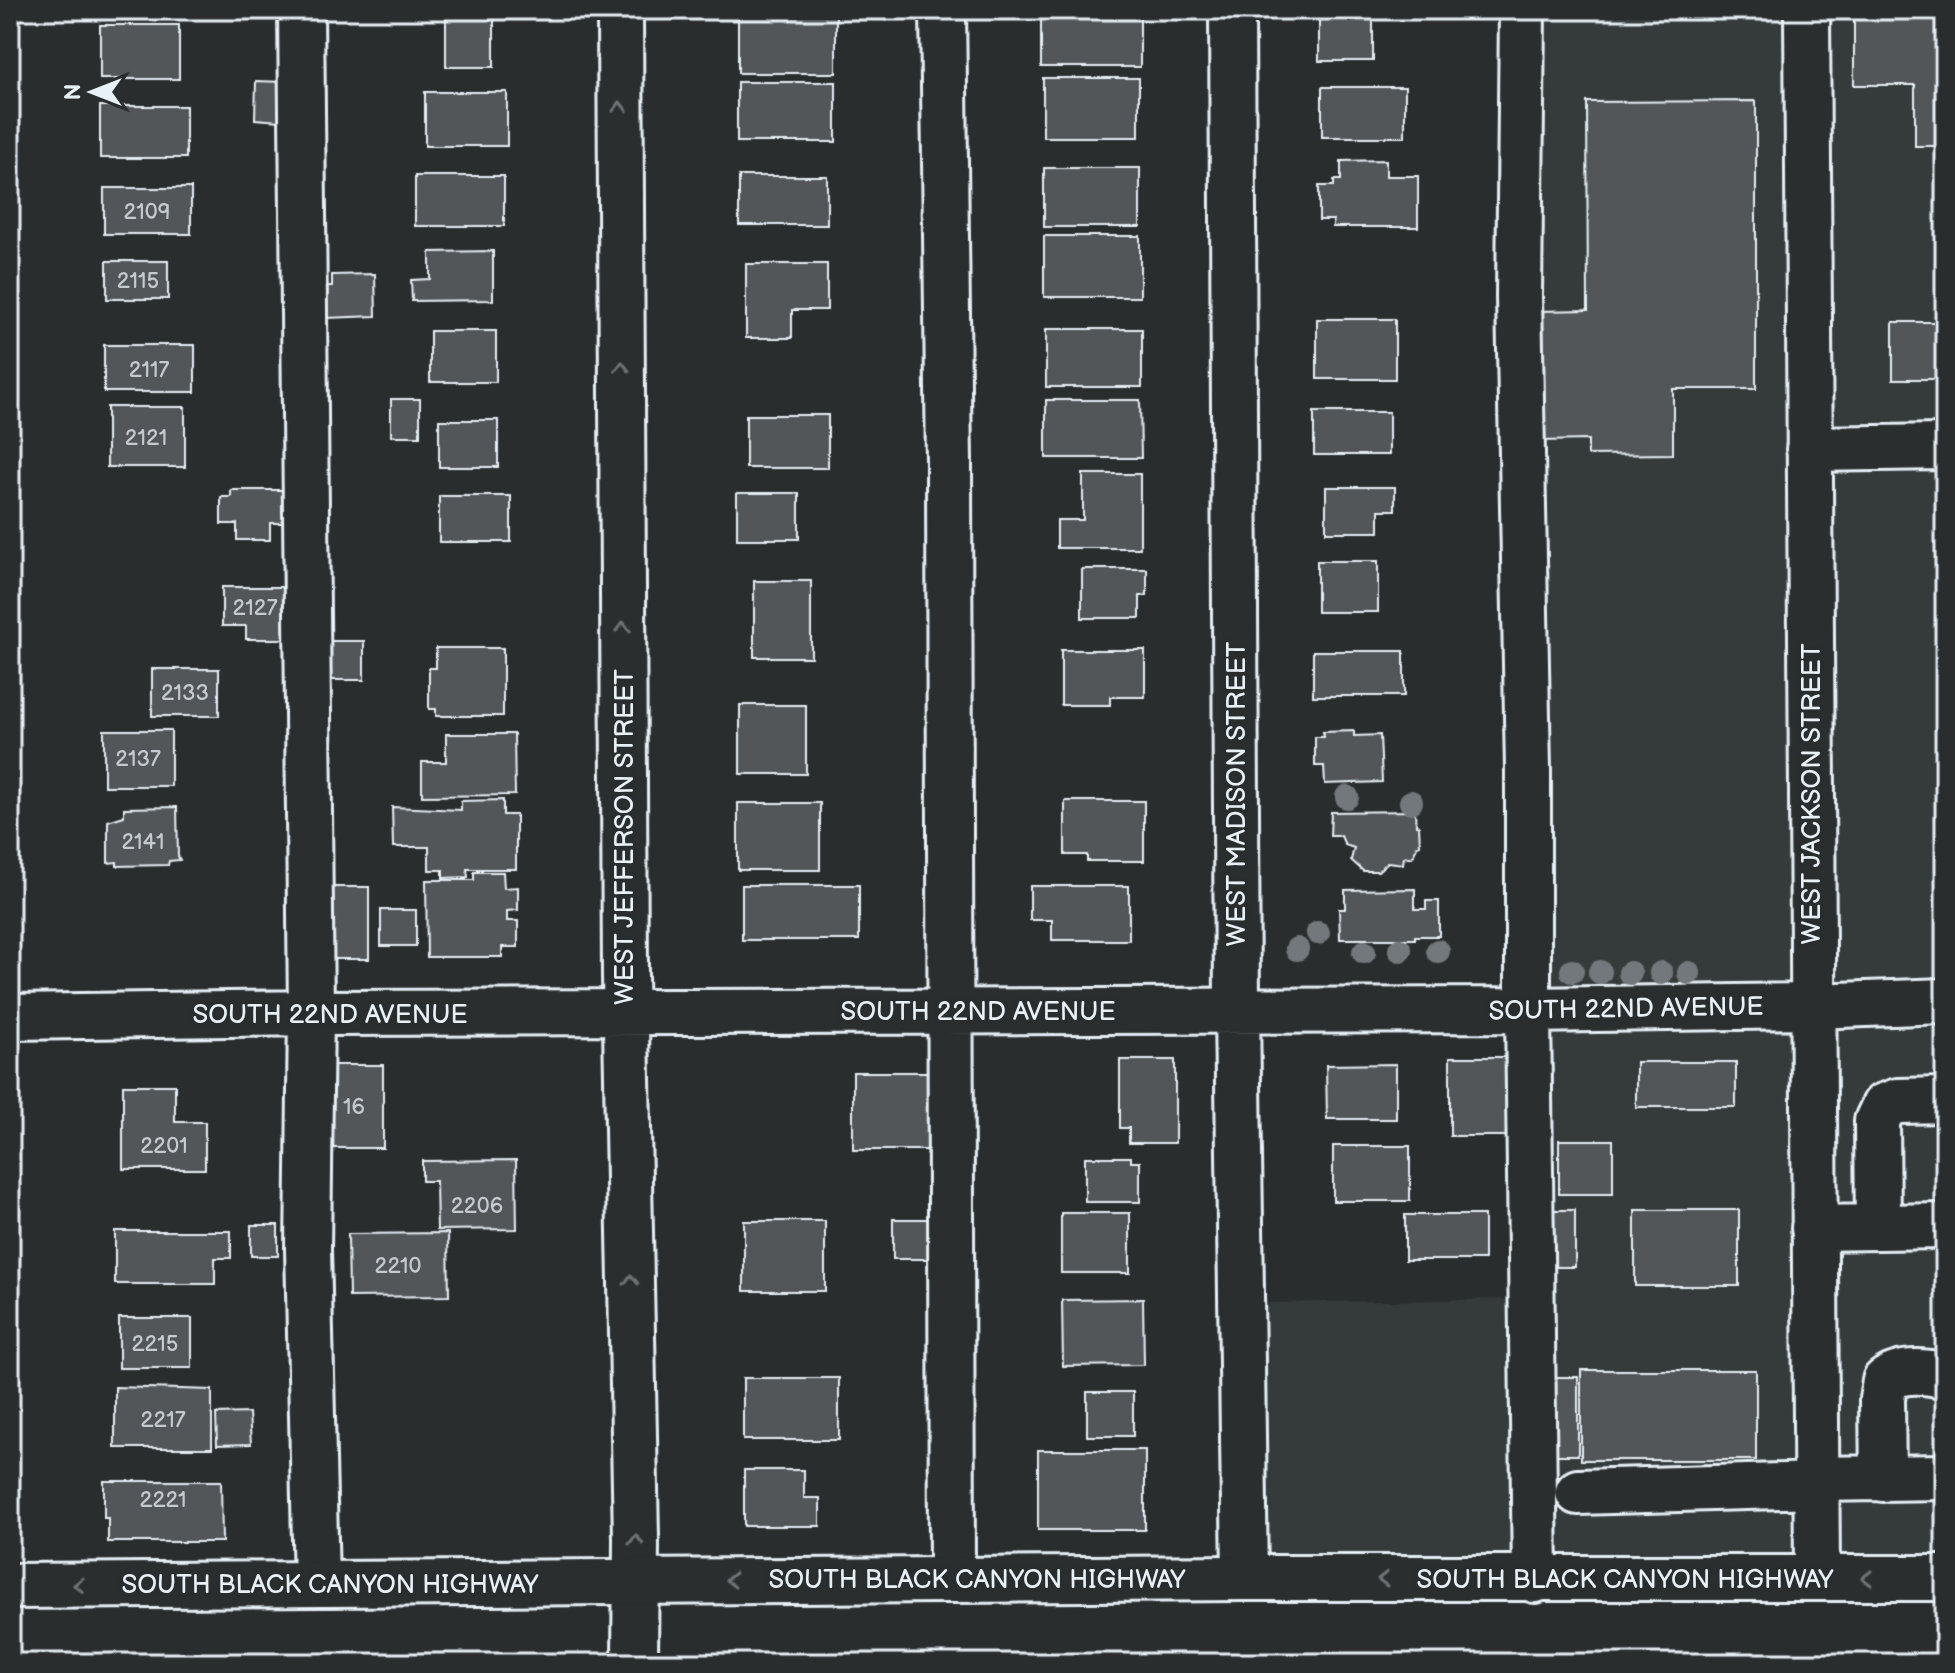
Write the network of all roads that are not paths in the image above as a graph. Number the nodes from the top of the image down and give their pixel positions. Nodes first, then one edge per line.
1 (301, 10) edge
2 (620, 10) edge
3 (943, 10) edge
4 (1232, 10) edge
5 (1522, 10) edge
6 (1807, 10) edge
7 (1945, 447) edge
8 (1809, 449) junction
9 (1945, 1001) edge
10 (1813, 1006) junction
11 (1528, 1010) junction
12 (949, 1011) junction
13 (1237, 1011) junction
14 (311, 1013) junction
15 (626, 1013) junction
16 (10, 1017) edge
17 (1945, 1100) edge
18 (1945, 1226) edge
19 (1878, 1227) junction
20 (1814, 1228) junction
21 (1945, 1378) edge
22 (1945, 1477) edge
23 (1883, 1479) junction
24 (1817, 1482) junction
25 (1578, 1492) dead end
26 (1245, 1578) junction
27 (1817, 1578) junction
28 (1945, 1578) edge
29 (952, 1580) junction
30 (1535, 1580) junction
31 (636, 1582) junction
32 (316, 1583) junction
33 (10, 1586) edge
34 (635, 1654) edge

1 - 14 street
15 -> 2 street, WEST JEFFERSON STREET
3 - 12 street
4 - 13 street, WEST MADISON STREET
5 - 11 street
6 - 8 street, WEST JACKSON STREET
7 - 8 street
8 - 10 street, WEST JACKSON STREET
9 - 10 street, SOUTH 22ND AVENUE
10 - 11 street, SOUTH 22ND AVENUE
10 - 20 street, WEST JACKSON STREET
11 - 13 street, SOUTH 22ND AVENUE
11 - 30 street
12 - 13 street, SOUTH 22ND AVENUE
12 - 15 street, SOUTH 22ND AVENUE
12 - 29 street
13 - 26 street, WEST MADISON STREET
14 - 15 street, SOUTH 22ND AVENUE
14 - 16 street, SOUTH 22ND AVENUE
14 - 32 street
31 -> 15 street, WEST JEFFERSON STREET
17 - 19 street
18 - 19 street
19 - 20 street
20 - 24 street, WEST JACKSON STREET
21 - 23 street
22 - 23 street
23 - 24 street
24 - 25 street
24 - 27 street, WEST JACKSON STREET
26 - 29 street, SOUTH BLACK CANYON HIGHWAY
30 -> 26 street, SOUTH BLACK CANYON HIGHWAY
28 -> 27 street, SOUTH BLACK CANYON HIGHWAY
27 - 30 street, SOUTH BLACK CANYON HIGHWAY
29 -> 31 street, SOUTH BLACK CANYON HIGHWAY
31 - 32 street, SOUTH BLACK CANYON HIGHWAY
31 - 34 street, WEST JEFFERSON STREET
32 -> 33 street, SOUTH BLACK CANYON HIGHWAY

